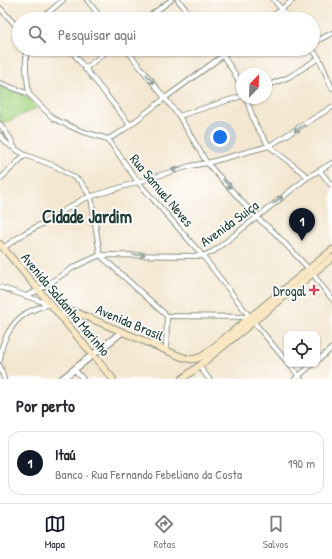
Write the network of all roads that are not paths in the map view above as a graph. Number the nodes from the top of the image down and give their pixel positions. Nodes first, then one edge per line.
1 (63, 0) edge
2 (87, 0) edge
3 (170, 0) edge
4 (178, 0) edge
5 (274, 0) edge
6 (293, 0) edge
7 (0, 8) edge
8 (282, 9) junction
9 (50, 12) edge
10 (96, 12) edge
11 (155, 12) edge
12 (188, 12) edge
13 (278, 12) edge
14 (284, 12) edge
15 (12, 21) edge
16 (332, 33) edge
17 (320, 39) edge
18 (26, 56) edge
19 (75, 56) edge
20 (100, 56) edge
21 (132, 56) edge
22 (224, 56) joint
23 (319, 58) joint
24 (85, 69) junction
25 (236, 76) edge
26 (0, 83) edge
27 (272, 84) edge
28 (332, 88) edge
29 (29, 94) junction
30 (165, 98) junction
31 (236, 98) edge
32 (248, 104) edge
33 (332, 107) edge
34 (179, 116) junction
35 (0, 124) edge
36 (130, 125) junction
37 (0, 136) edge
38 (108, 139) junction
39 (269, 146) junction
40 (15, 149) junction
41 (25, 155) junction
42 (208, 163) junction
43 (332, 163) edge
44 (320, 171) junction
45 (308, 177) junction
46 (0, 179) edge
47 (138, 182) junction
48 (332, 186) edge
49 (91, 197) junction
50 (256, 217) junction
51 (2, 246) edge
52 (332, 250) edge
53 (100, 255) junction
54 (203, 256) junction
55 (332, 258) edge
56 (311, 272) junction
57 (0, 287) edge
58 (39, 290) junction
59 (26, 296) junction
60 (332, 299) edge
61 (50, 304) junction
62 (60, 316) junction
63 (167, 316) junction
64 (252, 319) junction
65 (122, 332) junction
66 (332, 348) edge
67 (166, 350) junction
68 (93, 355) junction
69 (204, 355) junction
70 (284, 358) edge
71 (320, 358) edge
72 (190, 359) junction
73 (0, 360) edge
74 (0, 366) edge
75 (291, 367) edge
76 (310, 367) edge
77 (196, 368) junction
78 (74, 369) junction
79 (298, 378) edge
80 (4, 379) edge
81 (62, 379) edge
82 (83, 379) edge
83 (113, 379) edge
84 (182, 379) edge
85 (209, 379) edge

1 - 9 street
2 - 10 street
3 - 11 street
4 - 12 street
5 - 8 street
6 - 8 street
7 - 15 street
8 - 13 street
8 - 14 street
16 - 17 street
18 - 29 street
19 - 24 street
20 - 24 street
21 -> 30 street
22 - 25 street
22 - 30 street
23 - 27 street
23 - 28 street
24 - 36 street
26 - 29 street
29 - 38 street
30 - 34 street
30 - 36 street
31 - 34 street
32 - 39 street
33 -> 39 street
34 - 42 street
35 - 40 street
36 - 38 street
37 - 40 street
38 - 47 street, Rua Samuel Neves
39 - 42 street
39 - 45 street
40 - 41 street
41 - 46 street
41 - 49 street
42 -> 47 street
42 -> 50 street
43 - 44 street, Avenida Suiça
44 - 45 street, Avenida Suiça
44 - 48 street
50 -> 45 street, Avenida Suiça
47 - 49 street
47 - 54 street, Rua Samuel Neves
49 - 51 street
49 - 53 street
50 - 54 street, Avenida Suiça
50 - 56 street
51 - 58 main road, Avenida Saldanha Marinho
52 - 56 main road
53 -> 54 street, Avenida Suiça
53 - 58 street
53 - 63 street
54 - 64 street, Rua Samuel Neves
55 - 56 main road
56 - 60 street
56 - 64 main road
57 - 59 street
58 - 59 street
58 - 61 main road, Avenida Saldanha Marinho
59 - 61 street
61 - 62 main road, Avenida Saldanha Marinho
61 - 73 street
62 - 65 main road, Avenida Brasil
62 - 68 main road, Avenida Saldanha Marinho
63 - 64 street
63 - 67 street
64 - 69 main road
64 - 70 street, Rua Samuel Neves
64 - 77 main road
65 - 67 main road, Avenida Brasil
65 - 68 street
66 - 71 street
67 - 72 main road, Avenida Brasil
68 - 78 street
68 - 83 main road, Avenida Saldanha Marinho
69 - 72 main road
69 - 77 main road
72 - 77 main road
74 - 80 street
75 - 79 street, Rua Samuel Neves
76 - 79 street
77 - 84 main road
77 - 85 street
78 - 81 street
78 - 82 street

